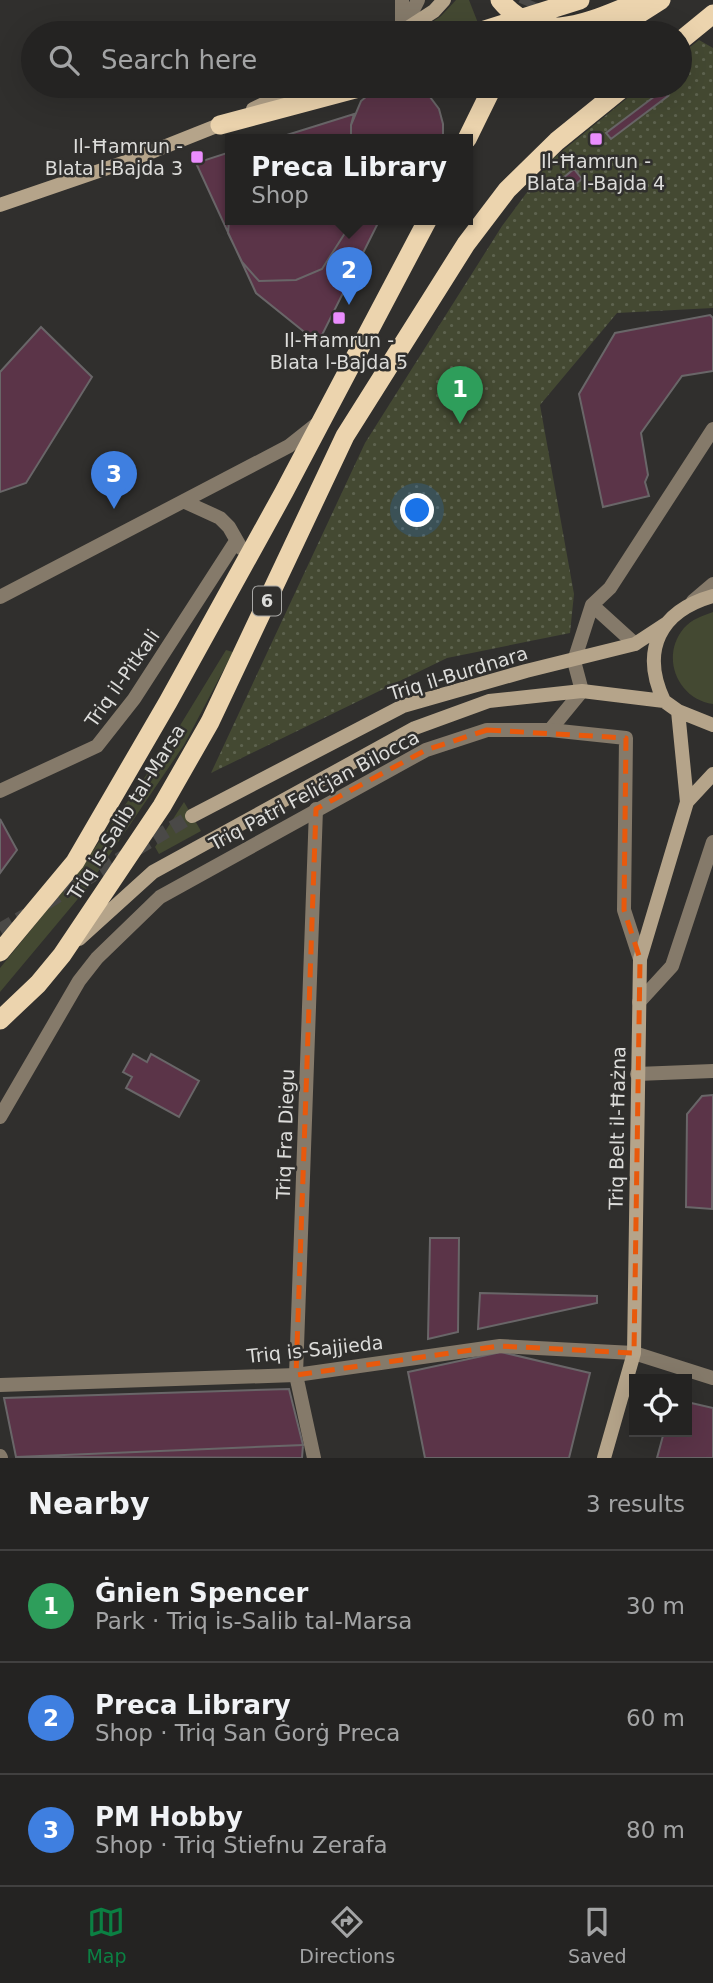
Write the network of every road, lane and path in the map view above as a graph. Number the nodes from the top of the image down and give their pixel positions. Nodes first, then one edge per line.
1 (402, 0) edge
2 (418, 0) edge
3 (444, 0) edge
4 (499, 0) edge
5 (580, 0) edge
6 (643, 0) edge
7 (661, 0) edge
8 (713, 13) edge
9 (520, 19) junction
10 (401, 21) edge
11 (407, 21) edge
12 (419, 21) edge
13 (514, 21) edge
14 (523, 21) edge
15 (589, 21) edge
16 (624, 21) edge
17 (692, 31) edge
18 (278, 98) edge
19 (321, 98) edge
20 (487, 98) edge
21 (610, 98) edge
22 (220, 125) junction
23 (469, 134) edge
24 (0, 205) edge
25 (425, 225) edge
26 (319, 422) junction
27 (713, 429) edge
28 (186, 502) junction
29 (241, 549) junction
30 (713, 584) edge
31 (713, 596) edge
32 (0, 597) edge
33 (693, 601) junction
34 (592, 605) junction
35 (667, 623) junction
36 (635, 644) junction
37 (574, 661) junction
38 (582, 691) junction
39 (664, 701) junction
40 (678, 711) junction
41 (713, 725) edge
42 (550, 730) junction
43 (713, 774) edge
44 (0, 791) edge
45 (687, 802) junction
46 (316, 809) junction
47 (192, 816) tunnel mouth
48 (713, 842) edge
49 (0, 952) edge
50 (62, 955) junction
51 (640, 959) junction
52 (639, 1002) junction
53 (0, 1020) edge
54 (713, 1071) edge
55 (637, 1074) junction
56 (0, 1117) edge
57 (634, 1353) junction
58 (296, 1374) junction
59 (713, 1378) edge
60 (0, 1385) edge
61 (314, 1458) edge
62 (604, 1458) edge

1 - 10 street
2 - 11 street
3 - 12 main road
4 - 9 highway
5 - 9 highway
6 - 15 highway
7 - 16 highway
8 - 17 highway
9 - 13 highway
9 - 14 highway
18 - 22 main road
19 - 22 highway
20 - 23 highway
21 - 50 highway, Triq is-Salib tal-Marsa / 6
22 - 24 main road
25 - 26 highway, 6
26 - 28 street
26 - 29 highway, Triq is-Salib tal-Marsa / 6
27 - 34 street
28 - 29 street
28 - 32 street
29 - 44 street, Triq il-Pitkali
29 - 49 highway, Triq is-Salib tal-Marsa / 6
30 - 33 street
31 - 33 main road
33 - 35 main road, Triq il-Burdnara
34 - 36 street
34 - 37 street
35 - 36 main road, Triq il-Burdnara
35 - 39 main road
36 - 37 main road, Triq il-Burdnara
37 - 38 street
37 - 47 main road, Triq il-Burdnara
38 - 39 main road
38 - 42 street
38 - 50 main road
39 - 40 main road
40 - 41 main road
40 - 45 main road
42 - 46 street, Triq Patri Feliċjan Bilocca
42 - 51 street, Triq Patri Feliċjan Bilocca
43 - 45 main road
45 - 51 main road, Triq Belt il-Ħażna
46 - 56 street, Triq Patri Feliċjan Bilocca
46 - 58 street, Triq Fra Diegu
48 - 52 street
50 - 53 highway, Triq is-Salib tal-Marsa / 6
51 - 52 main road, Triq Belt il-Ħażna
52 - 55 main road, Triq Belt il-Ħażna
54 - 55 street
55 - 57 main road, Triq Belt il-Ħażna
57 - 58 street, Triq is-Sajjieda
57 - 59 street, Triq is-Sajjieda
57 - 62 main road, Triq Belt il-Ħażna
58 - 60 street, Triq is-Sajjieda
58 - 61 street, Triq Fra Diegu

